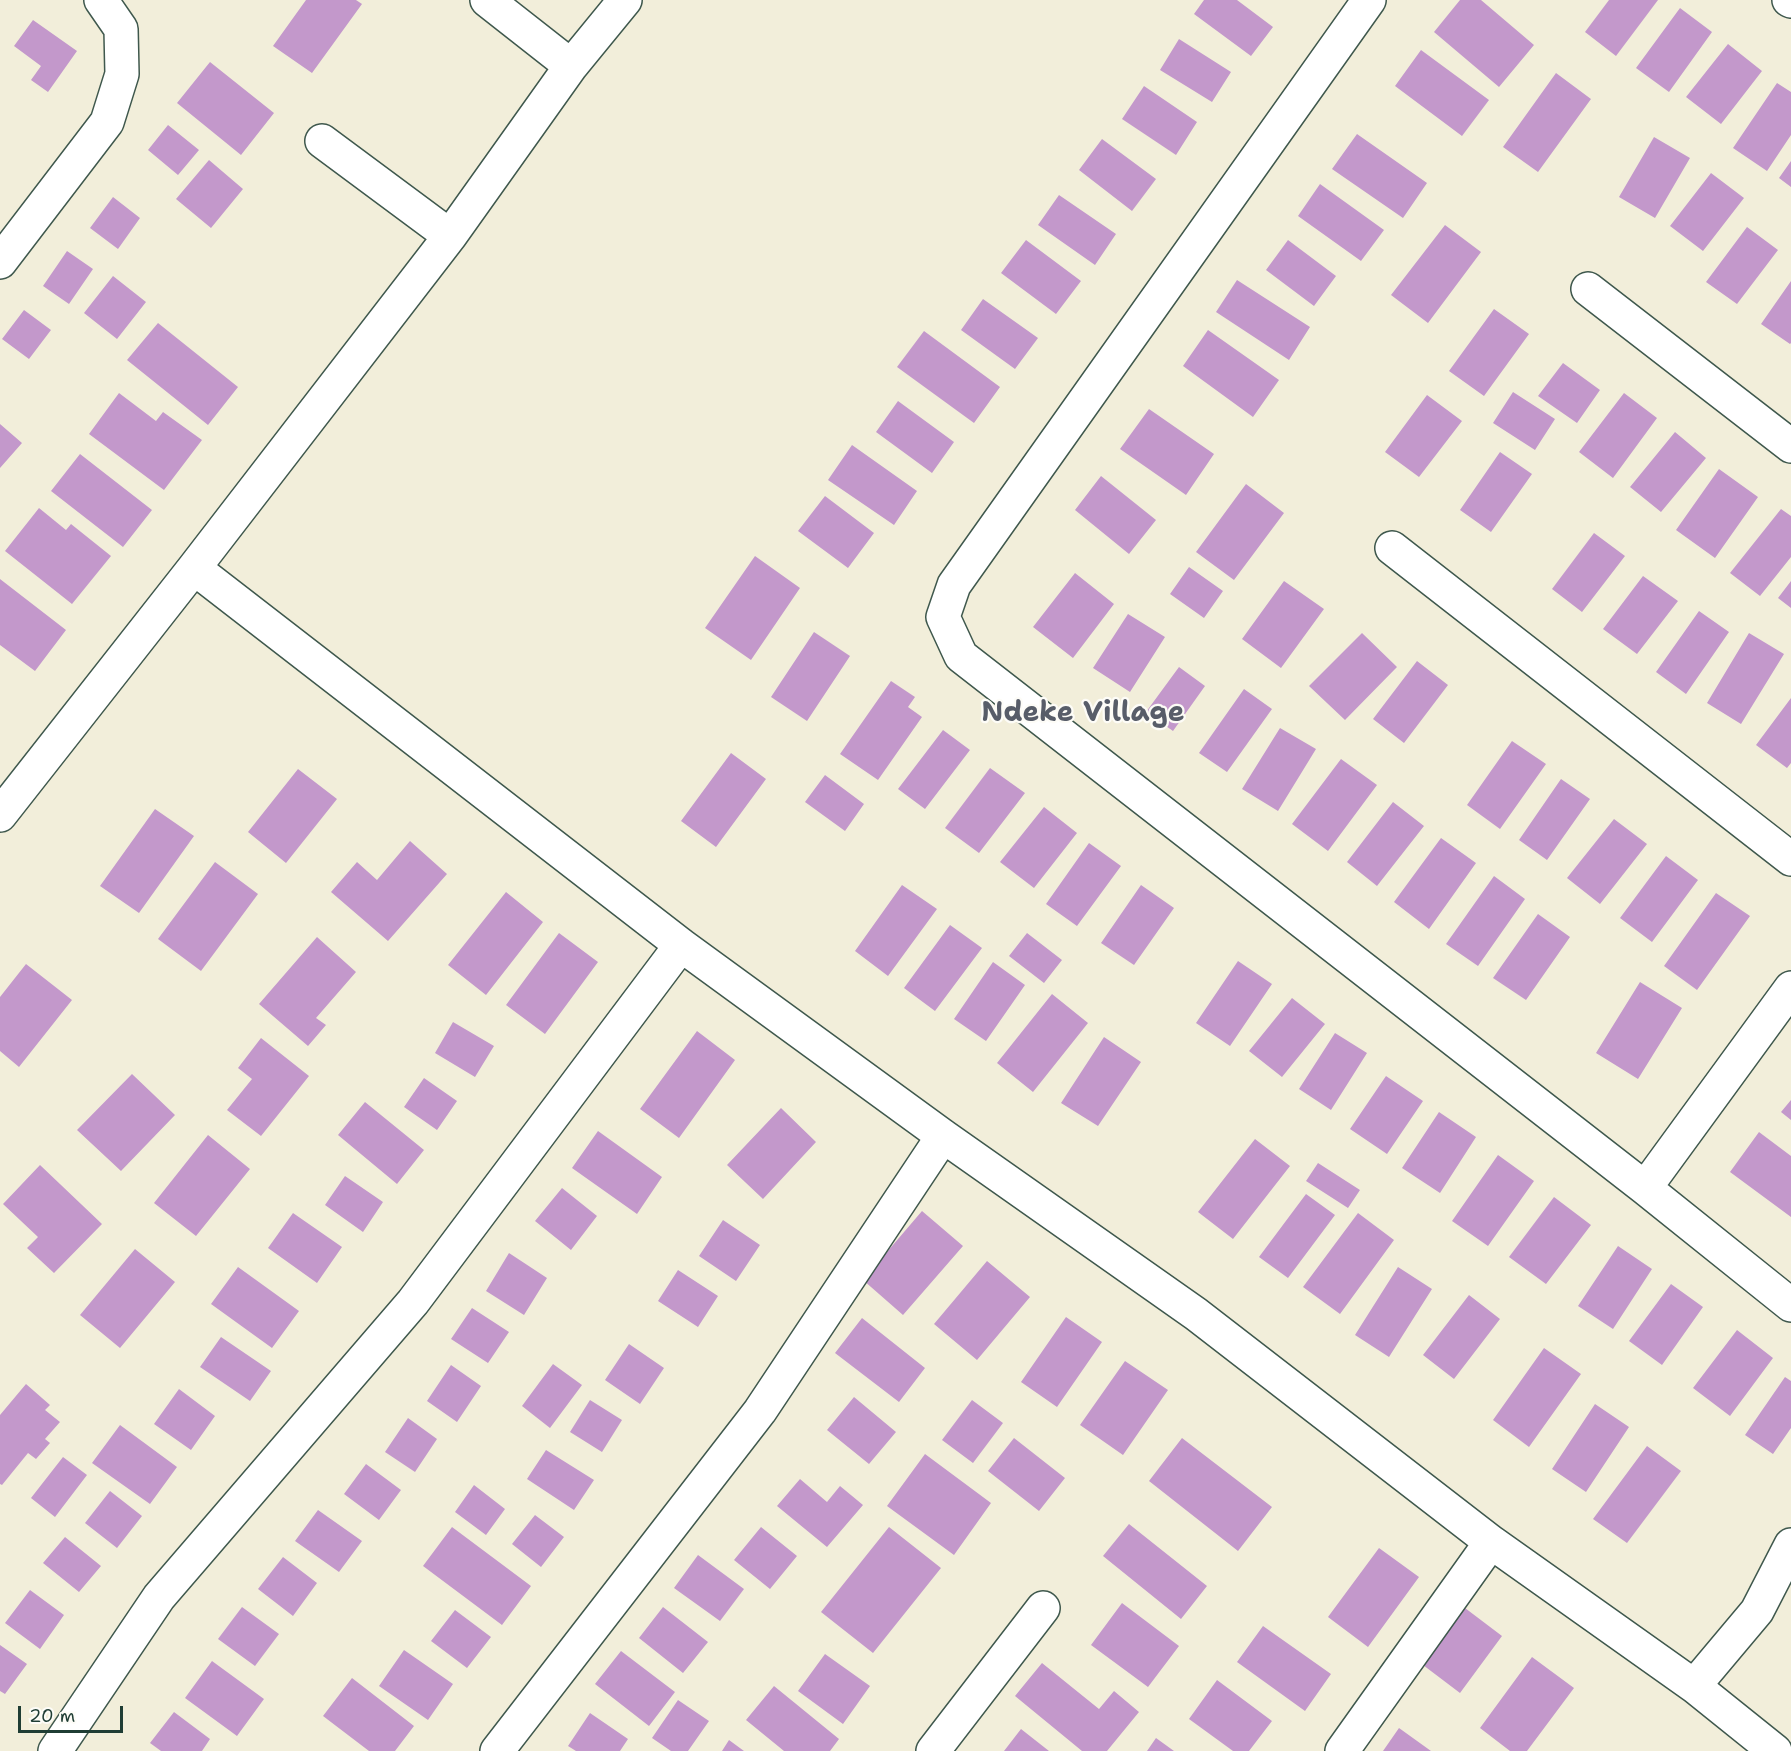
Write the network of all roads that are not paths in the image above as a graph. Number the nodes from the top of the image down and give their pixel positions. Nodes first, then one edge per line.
1 (101, 0) edge
2 (487, 0) edge
3 (625, 0) edge
4 (1369, 0) edge
5 (571, 66) junction
6 (322, 141) dead end
7 (450, 237) junction
8 (0, 262) edge
9 (1588, 289) dead end
10 (1791, 446) edge
11 (1392, 548) dead end
12 (194, 568) junction
13 (0, 815) edge
14 (1791, 859) edge
15 (681, 945) junction
16 (1791, 988) edge
17 (944, 1136) junction
18 (1645, 1188) junction
19 (1791, 1305) edge
20 (1491, 1542) junction
21 (1791, 1545) edge
22 (1043, 1608) dead end
23 (1694, 1686) junction
24 (1764, 1748) edge
25 (55, 1751) edge
26 (497, 1751) edge
27 (933, 1751) edge
28 (1342, 1751) edge

1 - 8 street
2 - 5 street
3 - 5 street
4 - 18 street
5 - 7 street
6 - 7 street
7 - 12 street
9 - 10 street
11 - 14 street
12 - 13 street
12 - 15 street
15 - 17 street
15 - 25 street
16 - 18 street
17 - 20 street
17 - 26 street
18 - 19 street
20 - 23 street
20 - 28 street
21 - 23 street
22 - 27 street
23 - 24 street

